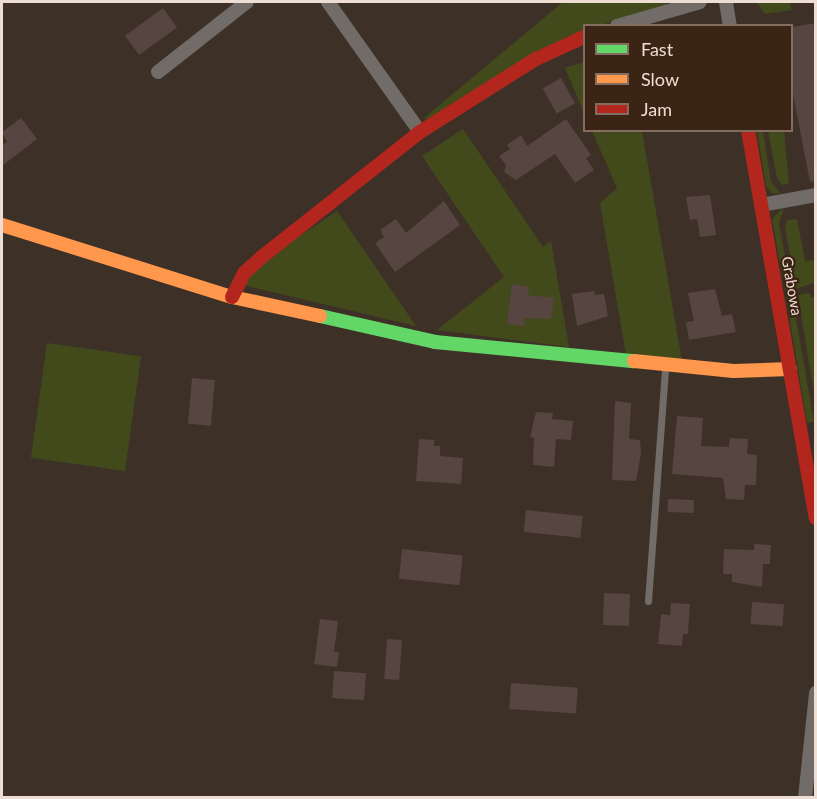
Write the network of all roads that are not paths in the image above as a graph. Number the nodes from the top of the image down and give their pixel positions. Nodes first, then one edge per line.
1 (247, 2) edge
2 (328, 2) edge
3 (700, 2) edge
4 (726, 2) edge
5 (624, 24) edge
6 (730, 24) edge
7 (583, 38) edge
8 (158, 72) dead end
9 (420, 132) junction
10 (748, 132) edge
11 (816, 195) edge
12 (761, 205) junction
13 (2, 225) edge
14 (232, 297) junction
15 (665, 365) junction
16 (790, 369) junction
17 (816, 518) edge
18 (648, 601) dead end
19 (816, 693) edge
20 (805, 798) edge

1 - 8 street
2 - 9 street
3 - 5 street
4 - 6 street
7 - 9 street
9 - 14 street
10 - 12 street, Grabowa
11 - 12 street
12 - 16 street, Grabowa
13 - 14 street
14 - 15 street
15 - 16 street
15 - 18 lane
16 - 17 street, Grabowa
19 - 20 street

